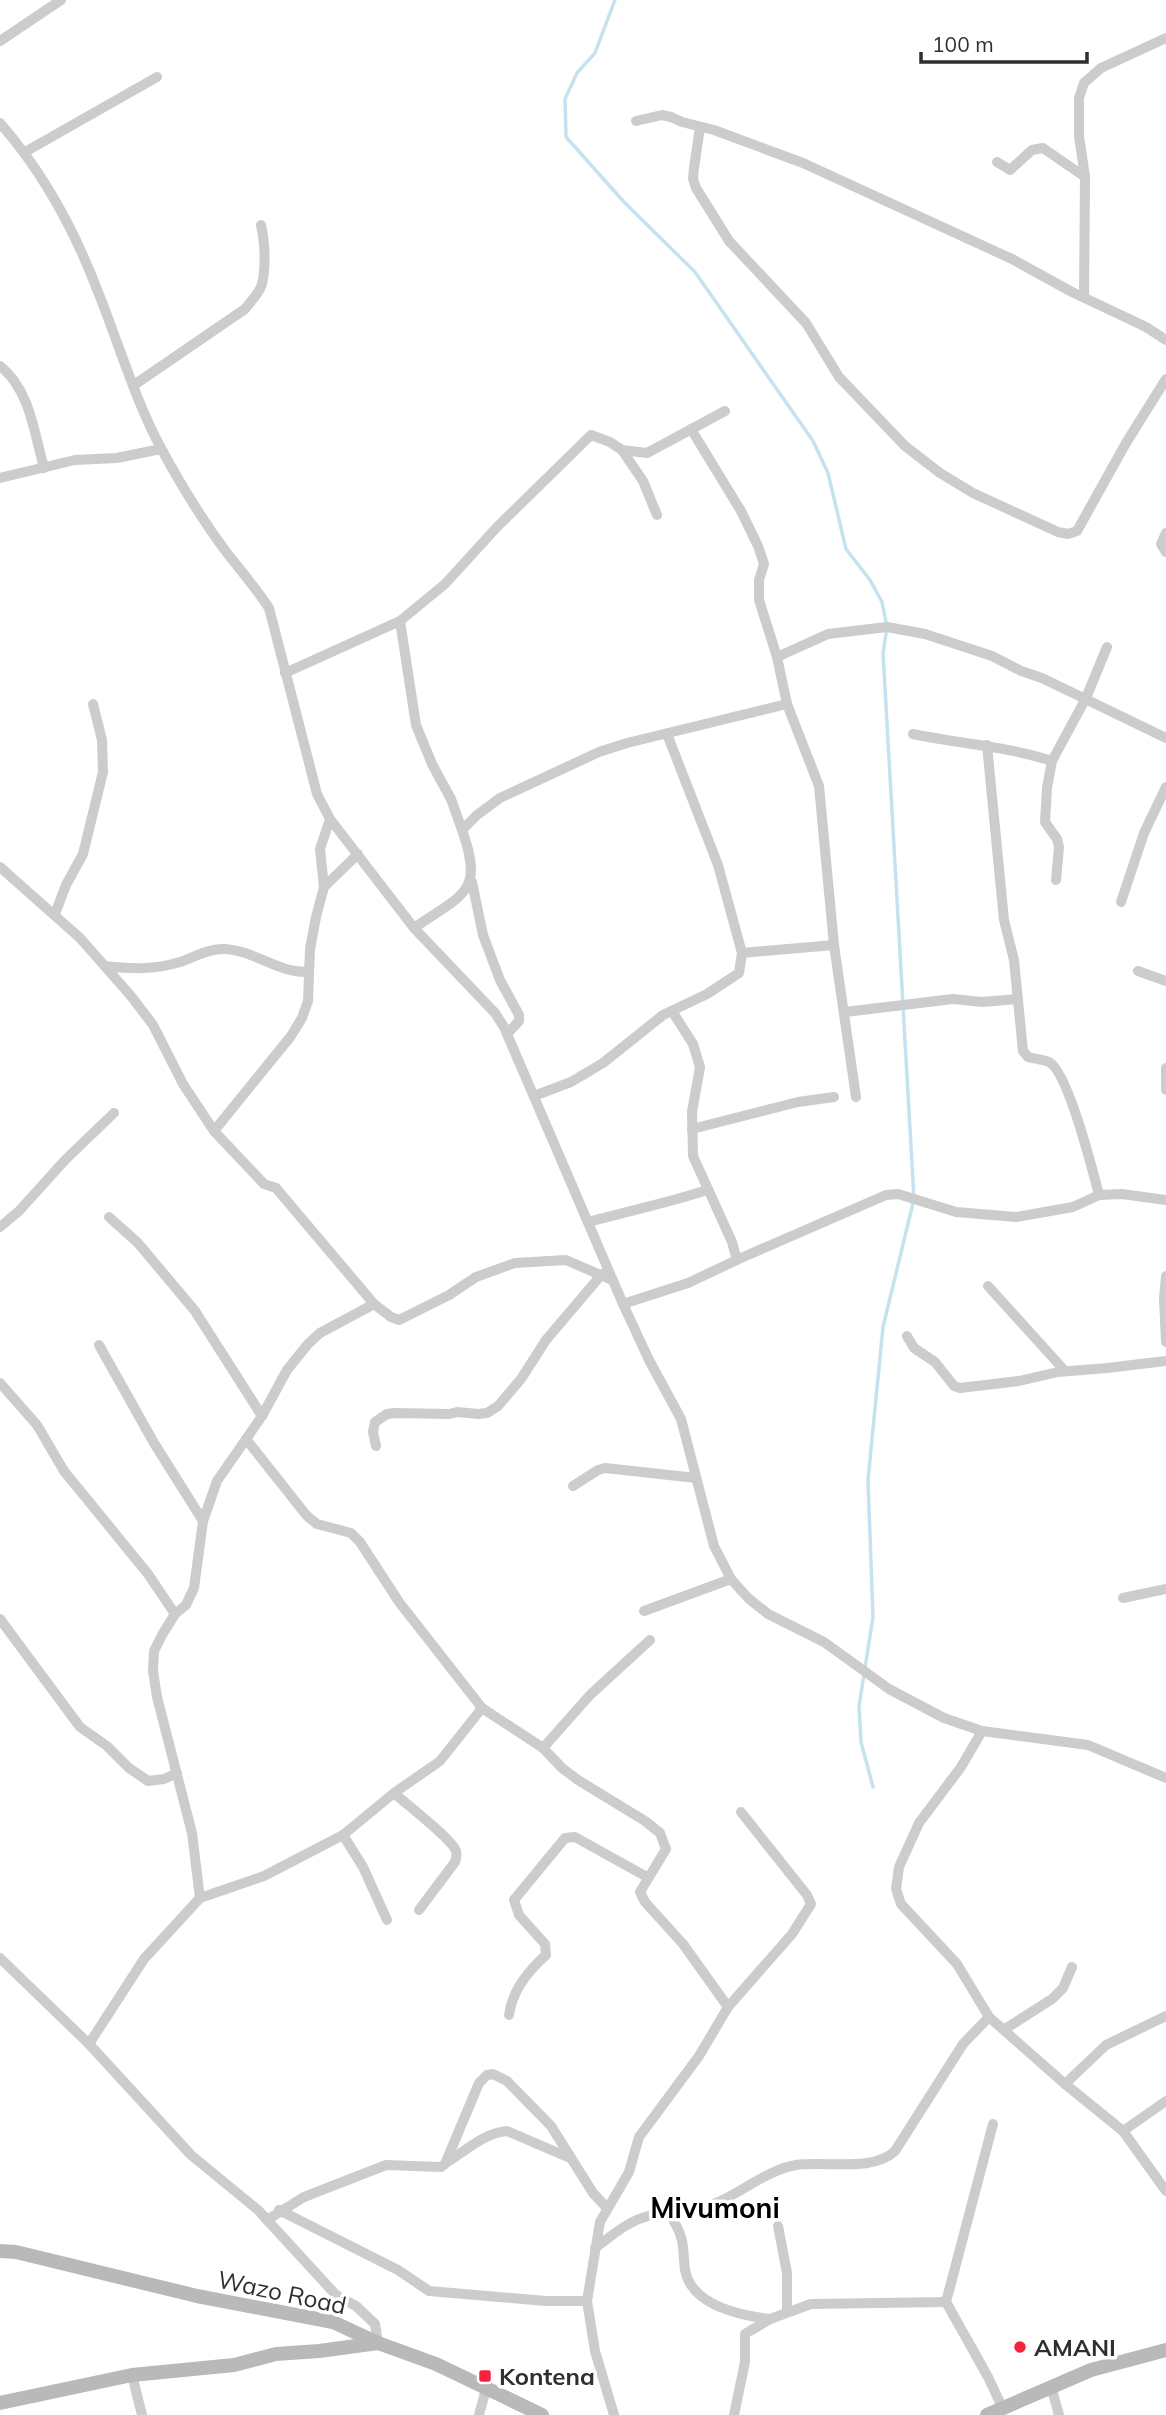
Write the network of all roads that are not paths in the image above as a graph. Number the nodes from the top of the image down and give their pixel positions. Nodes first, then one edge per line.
1 (61, 0) edge
2 (1166, 38) edge
3 (0, 41) edge
4 (157, 78) dead end
5 (636, 121) dead end
6 (1, 125) edge
7 (700, 127) junction
8 (26, 152) junction
9 (998, 162) dead end
10 (1085, 177) junction
11 (261, 225) dead end
12 (1084, 297) junction
13 (1166, 340) edge
14 (0, 366) edge
15 (1166, 379) edge
16 (134, 385) junction
17 (725, 411) dead end
18 (691, 429) junction
19 (161, 449) junction
20 (622, 450) junction
21 (44, 468) junction
22 (0, 478) edge
23 (657, 515) dead end
24 (1166, 533) edge
25 (1166, 552) edge
26 (400, 621) junction
27 (1107, 647) dead end
28 (777, 657) junction
29 (285, 673) junction
30 (1086, 698) junction
31 (93, 704) dead end
32 (787, 704) junction
33 (667, 734) junction
34 (913, 734) dead end
35 (1166, 738) edge
36 (987, 745) junction
37 (1052, 761) junction
38 (1166, 787) edge
39 (330, 819) junction
40 (462, 830) junction
41 (358, 854) junction
42 (0, 867) edge
43 (1056, 880) dead end
44 (472, 882) junction
45 (324, 887) junction
46 (1121, 902) dead end
47 (55, 914) junction
48 (414, 928) junction
49 (834, 944) junction
50 (742, 953) junction
51 (105, 966) junction
52 (1138, 971) dead end
53 (308, 972) junction
54 (1166, 981) edge
55 (1018, 999) junction
56 (672, 1011) junction
57 (845, 1012) junction
58 (507, 1034) junction
59 (1166, 1068) edge
60 (1166, 1090) edge
61 (534, 1096) junction
62 (834, 1097) dead end
63 (856, 1097) dead end
64 (114, 1113) dead end
65 (692, 1129) junction
66 (214, 1131) junction
67 (707, 1190) junction
68 (1099, 1195) junction
69 (1166, 1200) edge
70 (108, 1217) dead end
71 (588, 1222) junction
72 (0, 1227) edge
73 (737, 1260) junction
74 (602, 1274) junction
75 (1166, 1276) edge
76 (612, 1280) junction
77 (988, 1286) dead end
78 (1165, 1299) edge
79 (374, 1304) junction
80 (623, 1304) junction
81 (907, 1336) dead end
82 (1166, 1342) edge
83 (99, 1345) dead end
84 (1166, 1361) edge
85 (1065, 1371) junction
86 (0, 1383) edge
87 (262, 1416) junction
88 (246, 1438) junction
89 (376, 1446) dead end
90 (696, 1478) junction
91 (573, 1486) dead end
92 (204, 1521) junction
93 (731, 1579) junction
94 (1166, 1589) edge
95 (1122, 1598) dead end
96 (644, 1611) dead end
97 (175, 1614) junction
98 (0, 1619) edge
99 (650, 1640) dead end
100 (482, 1708) junction
101 (982, 1731) junction
102 (542, 1748) junction
103 (177, 1773) junction
104 (1166, 1778) edge
105 (394, 1793) junction
106 (741, 1812) dead end
107 (343, 1835) junction
108 (647, 1877) junction
109 (200, 1898) junction
110 (419, 1910) dead end
111 (387, 1920) dead end
112 (0, 1958) edge
113 (1072, 1968) dead end
114 (728, 2007) junction
115 (509, 2015) dead end
116 (1166, 2016) edge
117 (989, 2017) junction
118 (1004, 2029) junction
119 (89, 2044) junction
120 (1065, 2084) junction
121 (1166, 2101) edge
122 (993, 2124) dead end
123 (1123, 2131) junction
124 (570, 2158) junction
125 (447, 2162) junction
126 (1166, 2191) edge
127 (607, 2208) junction
128 (279, 2210) junction
129 (669, 2212) junction
130 (267, 2220) junction
131 (778, 2226) dead end
132 (595, 2248) junction
133 (0, 2251) edge
134 (587, 2301) junction
135 (946, 2302) junction
136 (788, 2312) junction
137 (770, 2319) junction
138 (378, 2343) junction
139 (1166, 2350) edge
140 (132, 2375) junction
141 (1051, 2386) junction
142 (486, 2389) junction
143 (0, 2403) edge
144 (1003, 2409) junction
145 (142, 2415) edge
146 (480, 2415) edge
147 (542, 2415) edge
148 (614, 2415) edge
149 (734, 2415) edge
150 (987, 2415) edge
151 (1059, 2415) edge

1 - 3 street
2 - 10 street
4 - 8 street
5 - 7 street
6 - 8 street
7 - 12 street
7 - 15 street
8 - 16 street
9 - 10 street
10 - 12 street
11 - 16 street
12 - 13 street
14 - 21 street
16 - 19 street
17 - 18 street
18 - 20 street
18 - 28 street
19 - 21 street
19 - 29 street
20 - 23 street
20 - 26 street
21 - 22 street
24 - 25 street
26 - 29 street
26 - 40 street
27 - 30 street
28 - 30 street
28 - 32 street
29 - 39 street
30 - 35 street
30 - 37 street
31 - 47 street
32 - 33 street
32 - 49 street
33 - 40 street
33 - 50 street
34 - 36 street
36 - 37 street
36 - 55 street
37 - 43 street
38 - 46 street
39 - 41 street
39 - 45 street
40 - 44 street
41 - 45 street
41 - 48 street
42 - 47 street
44 - 48 street
44 - 58 street
45 - 53 street
47 - 51 street
48 - 58 street
49 - 50 street
49 - 57 street
50 - 56 street
51 - 53 street
51 - 66 street
52 - 54 street
53 - 66 street
55 - 57 street
55 - 68 street
56 - 61 street
56 - 65 street
57 - 63 street
58 - 61 street
59 - 60 street
61 - 71 street
62 - 65 street
64 - 72 street
65 - 67 street
66 - 79 street
67 - 71 street
67 - 73 street
68 - 69 street
68 - 73 street
70 - 87 street
71 - 76 street
73 - 80 street
74 - 76 street
74 - 79 street
74 - 89 street
75 - 78 street
76 - 80 street
77 - 85 street
78 - 82 street
79 - 87 street
80 - 90 street
81 - 85 street
83 - 92 street
84 - 85 street
86 - 97 street
87 - 88 street
88 - 92 street
88 - 100 street
90 - 91 street
90 - 93 street
92 - 97 street
93 - 96 street
93 - 101 street
94 - 95 street
97 - 103 street
98 - 103 street
99 - 102 street
100 - 102 street
100 - 105 street
101 - 104 street
101 - 117 street
102 - 108 street
103 - 109 street
105 - 107 street
105 - 110 street
106 - 114 street
107 - 109 street
107 - 111 street
108 - 114 street
108 - 115 street
109 - 119 street
112 - 119 street
113 - 118 street
114 - 127 street
116 - 120 street
117 - 118 street
117 - 129 street
118 - 120 street
119 - 130 street
120 - 123 street
121 - 123 street
122 - 135 street
123 - 126 street
124 - 125 street
124 - 125 street
124 - 127 street
125 - 128 street
127 - 132 street
128 - 130 street
128 - 134 street
129 - 132 street
129 - 137 street
130 - 138 street
131 - 136 street
132 - 134 street
133 - 138 main road, Wazo Road
134 - 148 street
135 - 136 street
135 - 144 street
136 - 137 street
137 - 149 street
138 - 140 main road
138 - 142 main road, Wazo Road
139 - 141 main road
140 - 143 main road
140 - 145 street
141 - 144 main road
141 - 151 street
142 - 146 street
142 - 147 main road, Wazo Road
144 - 150 main road

